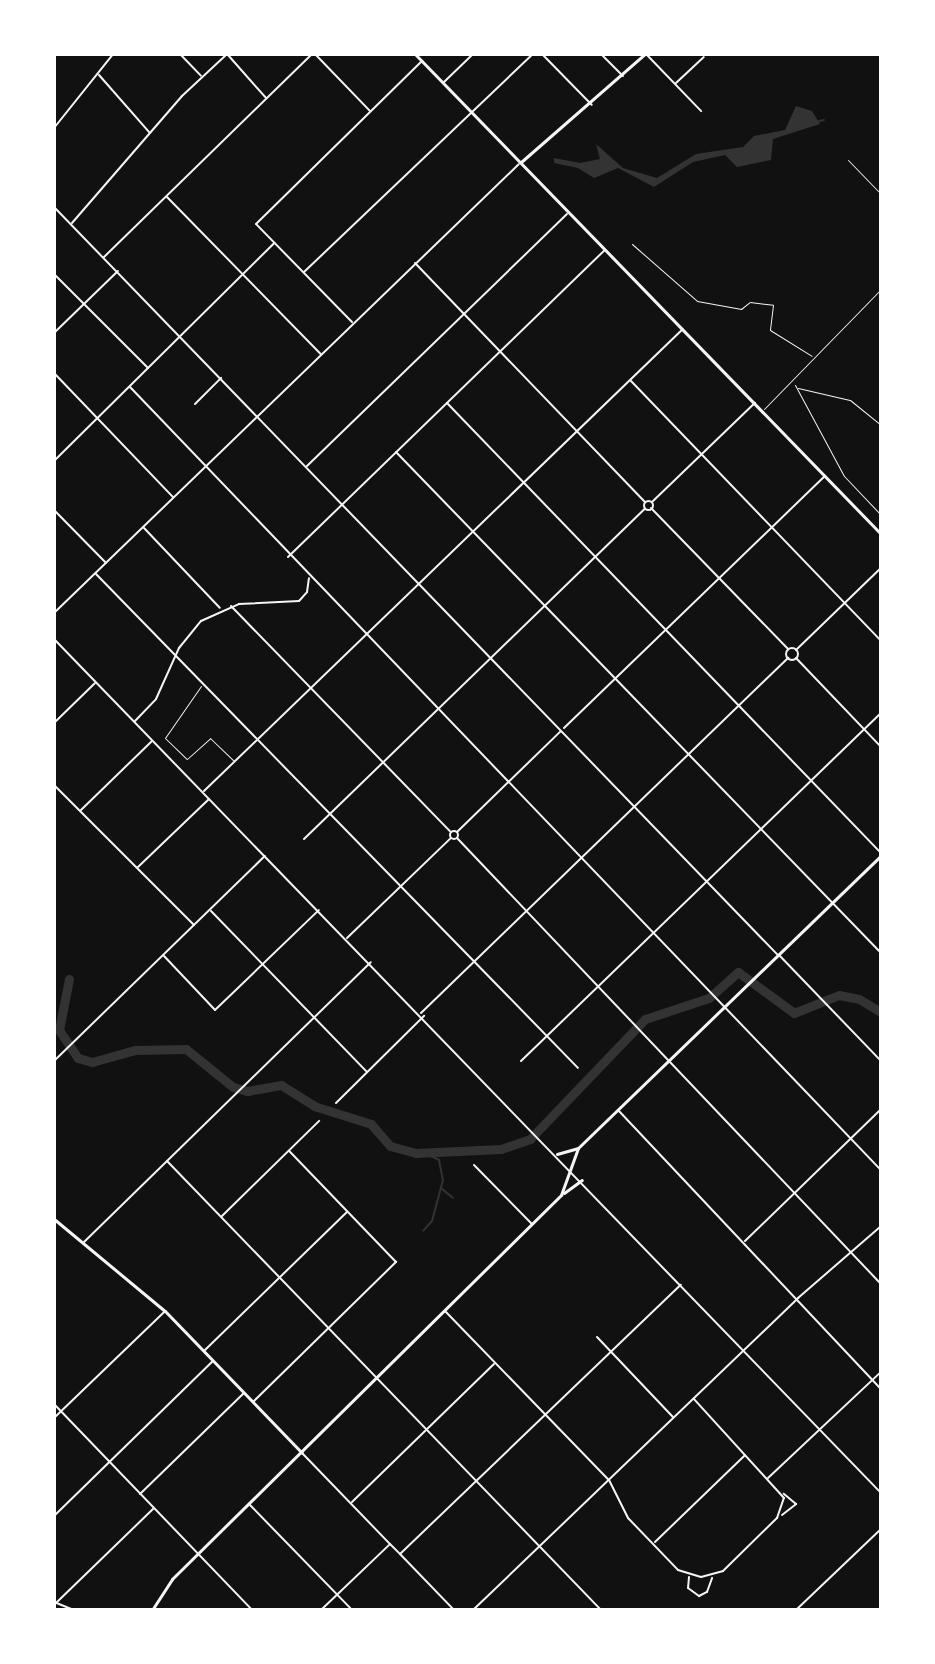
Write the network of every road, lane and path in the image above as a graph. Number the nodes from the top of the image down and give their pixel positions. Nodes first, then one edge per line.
1 (113, 54) edge
2 (180, 54) edge
3 (227, 54) edge
4 (313, 54) edge
5 (473, 54) edge
6 (533, 54) edge
7 (542, 54) edge
8 (601, 54) edge
9 (645, 54) edge
10 (417, 55) edge
11 (704, 57) dead end
12 (422, 61) junction
13 (98, 75) junction
14 (201, 76) junction
15 (623, 76) junction
16 (443, 83) junction
17 (675, 84) junction
18 (266, 98) junction
19 (592, 105) junction
20 (472, 111) junction
21 (701, 111) dead end
22 (371, 112) junction
23 (54, 128) edge
24 (151, 134) junction
25 (848, 160) dead end
26 (521, 162) junction
27 (881, 194) edge
28 (166, 196) junction
29 (54, 207) edge
30 (569, 211) junction
31 (71, 224) junction
32 (274, 243) junction
33 (632, 244) dead end
34 (606, 249) junction
35 (104, 257) junction
36 (415, 263) junction
37 (118, 271) junction
38 (304, 272) junction
39 (54, 274) edge
40 (242, 275) junction
41 (881, 289) edge
42 (84, 304) junction
43 (464, 315) junction
44 (353, 323) junction
45 (683, 329) junction
46 (54, 333) edge
47 (181, 337) junction
48 (499, 352) junction
49 (321, 354) junction
50 (812, 356) junction
51 (149, 369) junction
52 (54, 373) edge
53 (221, 378) junction
54 (630, 380) junction
55 (792, 384) junction
56 (130, 387) junction
57 (798, 388) junction
58 (447, 403) junction
59 (755, 403) junction
60 (195, 404) dead end
61 (762, 411) junction
62 (258, 416) junction
63 (98, 418) junction
64 (881, 425) edge
65 (577, 432) junction
66 (396, 452) junction
67 (700, 455) junction
68 (54, 461) edge
69 (205, 467) junction
70 (307, 467) junction
71 (825, 476) junction
72 (523, 482) junction
73 (173, 498) junction
74 (645, 502) junction
75 (652, 502) junction
76 (342, 503) junction
77 (651, 508) junction
78 (645, 509) junction
79 (54, 510) edge
80 (881, 515) edge
81 (143, 527) junction
82 (771, 528) junction
83 (473, 531) junction
84 (881, 534) edge
85 (288, 557) junction
86 (596, 557) junction
87 (106, 564) junction
88 (881, 568) edge
89 (96, 574) junction
90 (309, 577) junction
91 (719, 579) junction
92 (419, 583) junction
93 (845, 603) junction
94 (231, 606) junction
95 (545, 606) junction
96 (222, 609) junction
97 (54, 613) edge
98 (666, 631) junction
99 (365, 636) junction
100 (54, 639) edge
101 (881, 641) edge
102 (788, 649) junction
103 (796, 650) junction
104 (175, 656) junction
105 (491, 658) junction
106 (788, 658) junction
107 (796, 658) junction
108 (616, 679) junction
109 (96, 682) junction
110 (203, 685) junction
111 (311, 689) junction
112 (739, 705) junction
113 (436, 710) junction
114 (881, 713) edge
115 (134, 722) junction
116 (54, 723) edge
117 (864, 729) junction
118 (562, 730) junction
119 (152, 741) junction
120 (257, 741) junction
121 (881, 747) edge
122 (688, 754) junction
123 (236, 762) junction
124 (383, 763) junction
125 (811, 780) junction
126 (508, 783) junction
127 (54, 785) edge
128 (203, 792) junction
129 (209, 798) junction
130 (634, 806) junction
131 (80, 811) junction
132 (329, 815) junction
133 (761, 829) junction
134 (451, 832) junction
135 (457, 832) junction
136 (451, 838) junction
137 (457, 838) junction
138 (304, 839) dead end
139 (881, 854) edge
140 (266, 856) junction
141 (580, 858) junction
142 (137, 868) junction
143 (707, 881) junction
144 (399, 888) junction
145 (832, 902) junction
146 (210, 910) junction
147 (319, 910) junction
148 (526, 911) junction
149 (194, 925) junction
150 (653, 934) junction
151 (347, 938) junction
152 (881, 953) edge
153 (778, 954) junction
154 (163, 955) junction
155 (371, 962) junction
156 (473, 963) junction
157 (263, 964) junction
158 (599, 986) junction
159 (723, 1007) junction
160 (422, 1014) junction
161 (315, 1018) junction
162 (546, 1037) junction
163 (669, 1059) junction
164 (54, 1061) edge
165 (521, 1061) dead end
166 (881, 1061) edge
167 (578, 1068) dead end
168 (367, 1072) junction
169 (336, 1103) dead end
170 (617, 1109) junction
171 (881, 1109) edge
172 (319, 1121) dead end
173 (850, 1139) junction
174 (578, 1148) junction
175 (289, 1151) junction
176 (557, 1154) junction
177 (167, 1161) junction
178 (474, 1165) dead end
179 (572, 1169) junction
180 (881, 1170) edge
181 (582, 1180) junction
182 (795, 1192) junction
183 (561, 1195) junction
184 (347, 1211) junction
185 (221, 1217) junction
186 (55, 1222) edge
187 (532, 1224) junction
188 (881, 1226) edge
189 (744, 1242) junction
190 (83, 1243) junction
191 (851, 1252) junction
192 (279, 1278) junction
193 (881, 1284) edge
194 (681, 1285) junction
195 (798, 1298) junction
196 (165, 1311) junction
197 (445, 1311) junction
198 (328, 1328) junction
199 (597, 1337) dead end
200 (745, 1350) junction
201 (205, 1351) junction
202 (611, 1352) junction
203 (214, 1361) junction
204 (494, 1363) junction
205 (881, 1372) edge
206 (378, 1377) junction
207 (873, 1380) junction
208 (881, 1389) edge
209 (245, 1393) junction
210 (694, 1399) junction
211 (253, 1401) junction
212 (54, 1404) edge
213 (61, 1411) junction
214 (543, 1413) junction
215 (54, 1418) edge
216 (674, 1418) junction
217 (427, 1428) junction
218 (821, 1429) junction
219 (302, 1453) junction
220 (746, 1454) junction
221 (109, 1462) junction
222 (476, 1478) junction
223 (768, 1478) junction
224 (609, 1480) junction
225 (782, 1493) junction
226 (881, 1493) edge
227 (140, 1494) junction
228 (351, 1503) junction
229 (249, 1504) junction
230 (153, 1508) junction
231 (781, 1515) junction
232 (54, 1516) edge
233 (881, 1529) edge
234 (390, 1544) junction
235 (653, 1544) junction
236 (539, 1545) junction
237 (198, 1554) junction
238 (400, 1554) junction
239 (689, 1576) junction
240 (713, 1576) junction
241 (337, 1594) junction
242 (55, 1603) edge
243 (74, 1610) edge
244 (152, 1610) edge
245 (252, 1610) edge
246 (321, 1610) edge
247 (352, 1610) edge
248 (454, 1610) edge
249 (473, 1610) edge
250 (601, 1610) edge
251 (796, 1610) edge

1 - 13 street
2 - 14 street
3 - 14 street
3 - 18 street
4 - 18 street
4 - 22 street
5 - 16 street
6 - 20 street
7 - 19 street
8 - 15 street
9 - 15 main road
9 - 17 street
10 - 12 main road
11 - 17 street
12 - 16 main road
12 - 22 street
13 - 23 street
13 - 24 street
14 - 24 street
15 - 19 main road
16 - 20 main road
17 - 21 street
18 - 28 street
19 - 26 main road
20 - 26 main road
20 - 38 street
22 - 32 street
24 - 31 street
25 - 27 lane
26 - 30 main road
26 - 36 street
28 - 35 street
28 - 40 street
29 - 31 street
30 - 34 main road
30 - 43 street
31 - 35 street
32 - 38 street
32 - 40 street
33 - 50 lane
34 - 45 main road
34 - 48 street
35 - 37 street
36 - 43 street
36 - 44 street
37 - 42 street
37 - 47 street
38 - 44 street
39 - 42 street
40 - 47 street
40 - 49 street
41 - 50 lane
42 - 46 street
42 - 51 street
43 - 48 street
43 - 70 street
44 - 49 street
45 - 54 street
45 - 59 main road
47 - 51 street
47 - 53 street
48 - 58 street
48 - 65 street
49 - 62 street
50 - 55 lane
51 - 56 street
52 - 63 street
53 - 60 street
53 - 62 street
54 - 65 street
54 - 67 street
55 - 57 lane
55 - 61 lane
56 - 63 street
56 - 69 street
57 - 64 lane
57 - 80 lane
58 - 66 street
58 - 72 street
59 - 61 main road
59 - 67 street
61 - 71 main road
62 - 69 street
62 - 70 street
63 - 68 street
63 - 73 street
65 - 72 street
65 - 74 street
66 - 76 street
66 - 83 street
67 - 75 street
67 - 82 street
69 - 73 street
69 - 85 street
70 - 76 street
71 - 82 street
71 - 84 main road
72 - 83 street
72 - 86 street
73 - 81 street
74 - 75 street
74 - 78 street
75 - 77 street
76 - 85 street
76 - 92 street
77 - 78 street
77 - 91 street
78 - 86 street
79 - 87 street
81 - 87 street
81 - 96 street
82 - 91 street
82 - 93 street
83 - 92 street
83 - 95 street
85 - 90 street
86 - 95 street
86 - 98 street
87 - 89 street
88 - 93 street
89 - 97 street
89 - 104 street
90 - 94 street
90 - 99 street
91 - 98 street
91 - 102 street
92 - 99 street
92 - 105 street
93 - 101 street
93 - 103 street
94 - 96 street
94 - 111 street
95 - 105 street
95 - 108 street
96 - 104 street
98 - 108 street
98 - 112 street
99 - 111 street
99 - 113 street
100 - 109 street
102 - 103 street
102 - 106 street
103 - 107 street
104 - 110 street
104 - 115 street
105 - 113 street
105 - 118 street
106 - 107 street
106 - 112 street
107 - 117 street
108 - 118 street
108 - 122 street
109 - 115 street
109 - 116 street
110 - 120 street
110 - 123 lane
111 - 120 street
111 - 124 street
112 - 122 street
112 - 125 street
113 - 124 street
113 - 126 street
114 - 117 street
115 - 119 street
117 - 121 street
117 - 125 street
118 - 126 street
118 - 130 street
119 - 128 street
119 - 131 street
120 - 123 street
120 - 132 street
122 - 130 street
122 - 133 street
123 - 128 street
124 - 132 street
124 - 134 street
125 - 133 street
125 - 139 street
126 - 135 street
126 - 141 street
127 - 131 street
128 - 129 street
129 - 140 street
129 - 142 street
130 - 141 street
130 - 143 street
131 - 142 street
132 - 138 street
132 - 144 street
133 - 143 street
133 - 145 street
134 - 135 street
134 - 136 street
135 - 137 street
136 - 137 street
136 - 144 street
137 - 148 street
139 - 145 main road
140 - 146 street
140 - 147 street
141 - 148 street
141 - 150 street
142 - 149 street
143 - 150 street
143 - 153 street
144 - 151 street
144 - 156 street
145 - 152 street
145 - 153 main road
146 - 149 street
146 - 157 street
147 - 151 street
147 - 157 street
148 - 156 street
148 - 158 street
149 - 154 street
150 - 158 street
150 - 159 street
151 - 155 street
153 - 159 main road
153 - 166 street
154 - 157 street
154 - 164 street
155 - 160 street
155 - 161 street
156 - 160 street
156 - 162 street
157 - 161 street
158 - 162 street
158 - 163 street
159 - 163 main road
159 - 173 street
160 - 168 street
160 - 176 street
161 - 168 street
161 - 177 street
162 - 165 street
162 - 167 street
163 - 170 main road
163 - 182 street
168 - 169 street
170 - 174 main road
170 - 189 street
171 - 173 street
172 - 175 street
173 - 180 street
173 - 182 street
174 - 176 main road
174 - 179 main road
175 - 184 street
175 - 185 street
176 - 179 street
177 - 185 street
177 - 190 street
178 - 187 street
179 - 181 street
179 - 183 main road
181 - 183 main road
181 - 194 street
182 - 189 street
182 - 191 street
183 - 187 main road
184 - 192 street
184 - 198 street
185 - 192 street
186 - 190 main road
187 - 197 main road
188 - 191 street
189 - 195 street
190 - 196 main road
191 - 193 street
191 - 195 street
192 - 198 street
192 - 201 street
194 - 200 street
194 - 202 street
195 - 200 street
195 - 207 street
196 - 201 main road
196 - 213 street
197 - 204 street
197 - 206 main road
198 - 206 street
198 - 211 street
199 - 202 street
200 - 210 street
200 - 218 street
201 - 203 main road
202 - 214 street
202 - 216 street
203 - 209 main road
203 - 221 street
204 - 214 street
204 - 217 street
205 - 207 street
206 - 217 street
206 - 219 main road
207 - 208 street
207 - 218 street
209 - 211 main road
209 - 227 street
210 - 216 street
210 - 220 street
211 - 219 main road
212 - 213 street
213 - 215 street
213 - 221 street
214 - 222 street
214 - 224 street
216 - 224 street
217 - 222 street
217 - 228 street
218 - 223 street
218 - 226 street
219 - 228 street
219 - 229 main road
220 - 223 street
220 - 235 street
221 - 227 street
221 - 232 street
222 - 236 street
222 - 238 street
223 - 225 street
224 - 235 street
224 - 236 street
225 - 231 street
225 - 231 street
227 - 230 street
228 - 234 street
229 - 237 main road
229 - 241 street
230 - 237 street
230 - 242 street
231 - 240 street
233 - 251 street
234 - 238 street
234 - 241 street
235 - 239 street
236 - 249 street
236 - 250 street
237 - 244 main road
237 - 245 street
238 - 248 street
239 - 240 street
239 - 240 street
241 - 246 street
241 - 247 street
242 - 243 street

